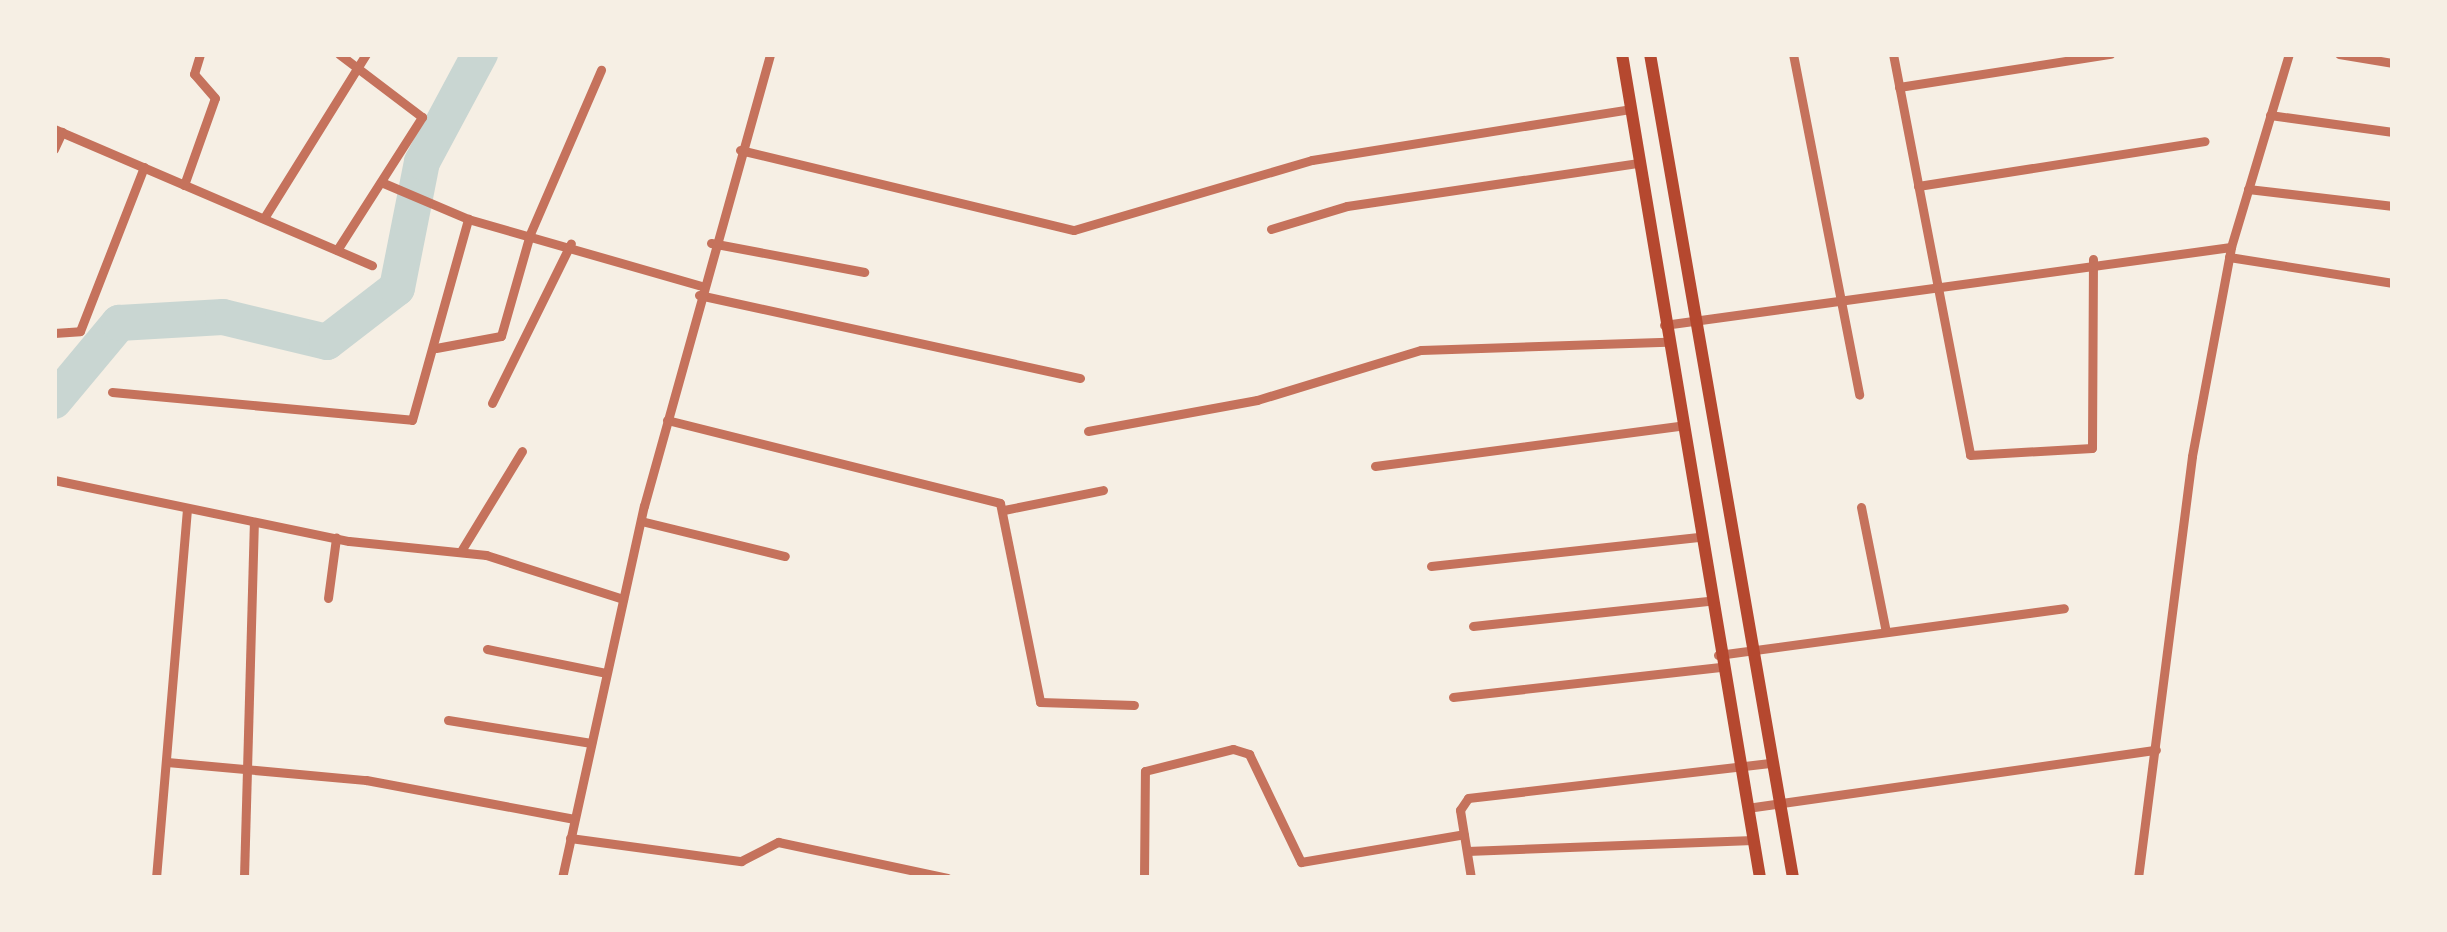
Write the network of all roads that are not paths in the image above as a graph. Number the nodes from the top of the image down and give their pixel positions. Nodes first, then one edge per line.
1 (200, 54) edge
2 (338, 54) edge
3 (366, 54) edge
4 (770, 54) edge
5 (1622, 54) edge
6 (1650, 54) edge
7 (1793, 54) edge
8 (1893, 54) edge
9 (2110, 54) edge
10 (2289, 54) edge
11 (2338, 54) edge
12 (2393, 63) edge
13 (357, 67) junction
14 (601, 70) dead end
15 (1899, 87) junction
16 (1630, 109) junction
17 (2270, 115) junction
18 (58, 130) edge
19 (2393, 132) edge
20 (2204, 141) dead end
21 (54, 149) edge
22 (740, 150) junction
23 (1639, 163) junction
24 (144, 167) junction
25 (382, 182) junction
26 (184, 184) junction
27 (1918, 186) junction
28 (2248, 189) junction
29 (2393, 206) edge
30 (264, 218) junction
31 (468, 219) junction
32 (1271, 229) dead end
33 (530, 234) junction
34 (571, 243) junction
35 (712, 243) junction
36 (337, 250) junction
37 (2230, 252) junction
38 (2092, 259) junction
39 (372, 265) dead end
40 (864, 272) dead end
41 (2393, 283) edge
42 (1936, 284) junction
43 (700, 291) junction
44 (1844, 298) junction
45 (1694, 321) junction
46 (1664, 325) junction
47 (54, 333) edge
48 (1667, 342) junction
49 (436, 348) junction
50 (1080, 378) dead end
51 (112, 392) dead end
52 (1859, 395) dead end
53 (492, 403) dead end
54 (668, 420) junction
55 (1680, 426) junction
56 (1088, 431) dead end
57 (522, 451) dead end
58 (1375, 466) dead end
59 (54, 480) edge
60 (1103, 490) dead end
61 (1861, 507) dead end
62 (187, 510) junction
63 (1004, 510) junction
64 (640, 521) junction
65 (254, 524) junction
66 (1698, 537) junction
67 (336, 538) junction
68 (461, 551) junction
69 (785, 556) dead end
70 (1431, 566) dead end
71 (328, 598) dead end
72 (622, 599) junction
73 (1708, 601) junction
74 (2063, 608) dead end
75 (1473, 626) dead end
76 (1886, 632) junction
77 (487, 649) dead end
78 (1752, 650) junction
79 (1719, 661) junction
80 (606, 673) junction
81 (1453, 697) dead end
82 (1134, 705) dead end
83 (448, 721) dead end
84 (591, 743) junction
85 (2156, 750) junction
86 (167, 762) junction
87 (1772, 763) junction
88 (1739, 766) junction
89 (243, 772) junction
90 (1779, 805) junction
91 (1747, 808) junction
92 (574, 819) junction
93 (1464, 833) junction
94 (570, 838) junction
95 (1753, 840) junction
96 (1467, 851) junction
97 (931, 876) edge
98 (244, 877) edge
99 (156, 878) edge
100 (562, 878) edge
101 (946, 878) edge
102 (1144, 878) edge
103 (1472, 878) edge
104 (1760, 878) edge
105 (1792, 878) edge
106 (2138, 878) edge

1 - 26 street
2 - 13 street
3 - 13 street
4 - 22 street
5 - 16 main road
6 - 45 main road
7 - 44 street
8 - 15 street
9 - 15 street
10 - 17 street
11 - 12 street
13 - 25 street
13 - 30 street
14 - 33 street
15 - 27 street
16 - 22 street
16 - 23 main road
17 - 19 street
17 - 28 street
18 - 21 street
18 - 24 street
20 - 27 street
22 - 35 street
23 - 32 street
23 - 46 main road
24 - 26 street
24 - 47 street
25 - 31 street
25 - 36 street
26 - 30 street
27 - 42 street
28 - 29 street
28 - 37 street
30 - 36 street
31 - 33 street
31 - 49 street
33 - 34 street
33 - 49 street
34 - 43 street
34 - 53 street
35 - 40 street
35 - 43 street
36 - 39 street
37 - 38 street
37 - 41 street
37 - 85 street
38 - 42 street
38 - 42 street
42 - 44 street
43 - 50 street
43 - 54 street
44 - 45 street
44 - 52 street
45 - 46 street
45 - 78 main road
46 - 48 main road
48 - 55 main road
48 - 56 street
49 - 51 street
54 - 63 street
54 - 64 street
55 - 58 street
55 - 66 main road
57 - 68 street
59 - 62 street
60 - 63 street
61 - 76 street
62 - 65 street
62 - 86 street
63 - 82 street
64 - 69 street
64 - 72 street
65 - 67 street
65 - 89 street
66 - 70 street
66 - 73 main road
67 - 68 street
67 - 71 street
68 - 72 street
72 - 80 street
73 - 75 street
73 - 79 main road
74 - 76 street
76 - 78 street
77 - 80 street
78 - 79 street
78 - 87 main road
79 - 81 street
79 - 88 main road
80 - 84 street
83 - 84 street
84 - 92 street
85 - 90 street
85 - 106 street
86 - 89 street
86 - 99 street
87 - 88 street
87 - 90 main road
88 - 91 main road
88 - 93 street
89 - 92 street
89 - 98 street
90 - 91 street
90 - 105 main road
91 - 95 main road
92 - 94 street
93 - 96 street
93 - 102 street
94 - 97 street
94 - 100 street
95 - 96 street
95 - 104 main road
96 - 103 street
97 - 101 street

